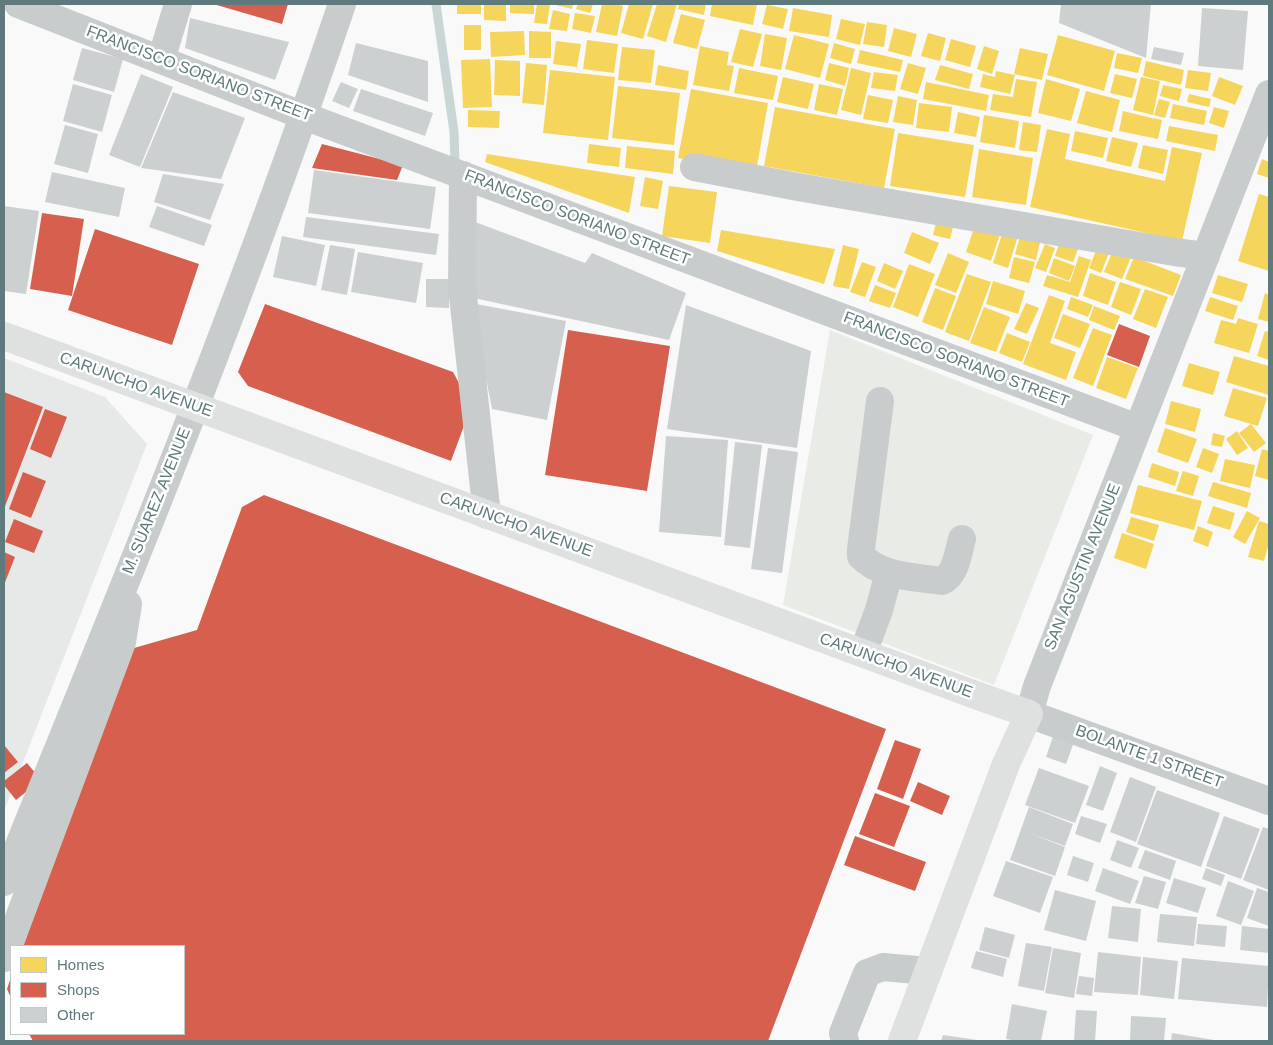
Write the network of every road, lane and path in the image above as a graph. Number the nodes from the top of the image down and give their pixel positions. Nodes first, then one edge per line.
1 (18, 4) edge
2 (178, 4) edge
3 (342, 4) edge
4 (161, 60) junction
5 (1269, 94) edge
6 (304, 116) junction
7 (694, 167) dead end
8 (463, 175) junction
9 (1206, 256) junction
10 (4, 336) edge
11 (880, 401) dead end
12 (195, 407) junction
13 (1138, 428) junction
14 (486, 515) junction
15 (962, 539) dead end
16 (134, 559) junction
17 (889, 573) junction
18 (863, 653) junction
19 (1028, 714) junction
20 (1269, 801) edge
21 (4, 882) edge
22 (4, 958) edge
23 (928, 971) junction
24 (845, 1041) edge
25 (902, 1041) edge

1 - 4 street, FRANCISCO SORIANO STREET
2 - 4 street
3 - 6 street, M. SUAREZ AVENUE
4 - 6 street, FRANCISCO SORIANO STREET
5 - 9 street, SAN AGUSTIN AVENUE
6 - 8 street, FRANCISCO SORIANO STREET
6 - 12 street, M. SUAREZ AVENUE
7 - 9 street
8 - 13 street, FRANCISCO SORIANO STREET
8 - 14 street
9 - 13 street, SAN AGUSTIN AVENUE
10 - 12 main road, CARUNCHO AVENUE
11 - 17 street
12 - 14 main road, CARUNCHO AVENUE
12 - 16 street, M. SUAREZ AVENUE
13 - 19 street, SAN AGUSTIN AVENUE
14 - 18 main road, CARUNCHO AVENUE
15 - 17 street
16 - 21 street, M. SUAREZ AVENUE
16 - 22 street
17 - 18 street
18 - 19 main road, CARUNCHO AVENUE
19 - 20 street, BOLANTE 1 STREET
19 - 23 main road, SAN AGUSTIN AVENUE
23 - 24 street
23 - 25 main road, SAN AGUSTIN AVENUE

